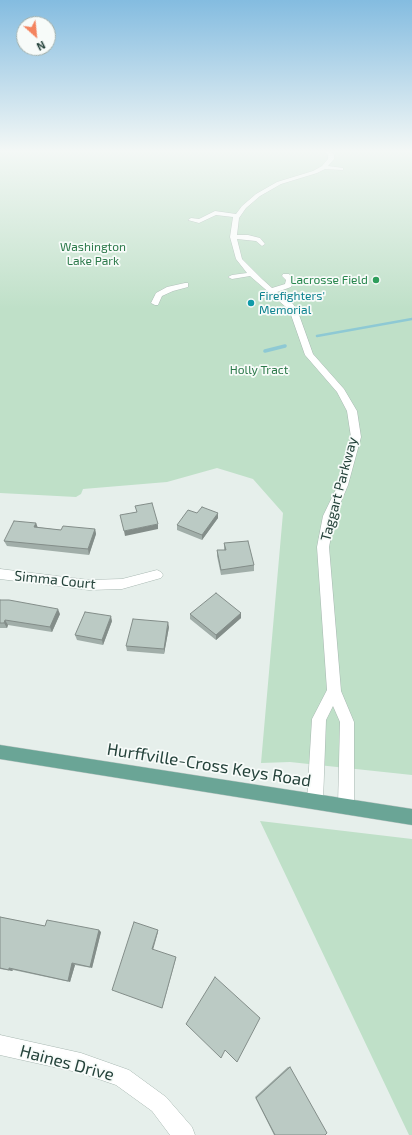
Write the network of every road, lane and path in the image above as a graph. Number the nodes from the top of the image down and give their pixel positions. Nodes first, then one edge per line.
1 (249, 203) edge
2 (237, 216) junction
3 (191, 220) dead end
4 (233, 237) junction
5 (262, 244) dead end
6 (251, 274) junction
7 (286, 276) dead end
8 (232, 277) dead end
9 (185, 285) dead end
10 (271, 291) junction
11 (156, 303) dead end
12 (0, 574) edge
13 (157, 575) dead end
14 (334, 691) junction
15 (0, 752) edge
16 (315, 801) junction
17 (346, 806) junction
18 (412, 817) edge
19 (0, 1045) edge
20 (184, 1135) edge

1 - 2 street
2 - 3 street
2 - 4 street, Taggart Parkway
4 - 5 street
4 - 6 street, Taggart Parkway
6 - 8 street
6 - 10 street, Taggart Parkway
7 - 10 street
9 - 11 street
10 - 14 street, Taggart Parkway
12 - 13 street, Simma Court
14 - 16 street
14 - 17 street, Taggart Parkway
15 - 16 main road, Hurffville-Cross Keys Road
16 - 17 main road, Hurffville-Cross Keys Road
17 - 18 main road, Hurffville-Cross Keys Road
19 - 20 street, Haines Drive

